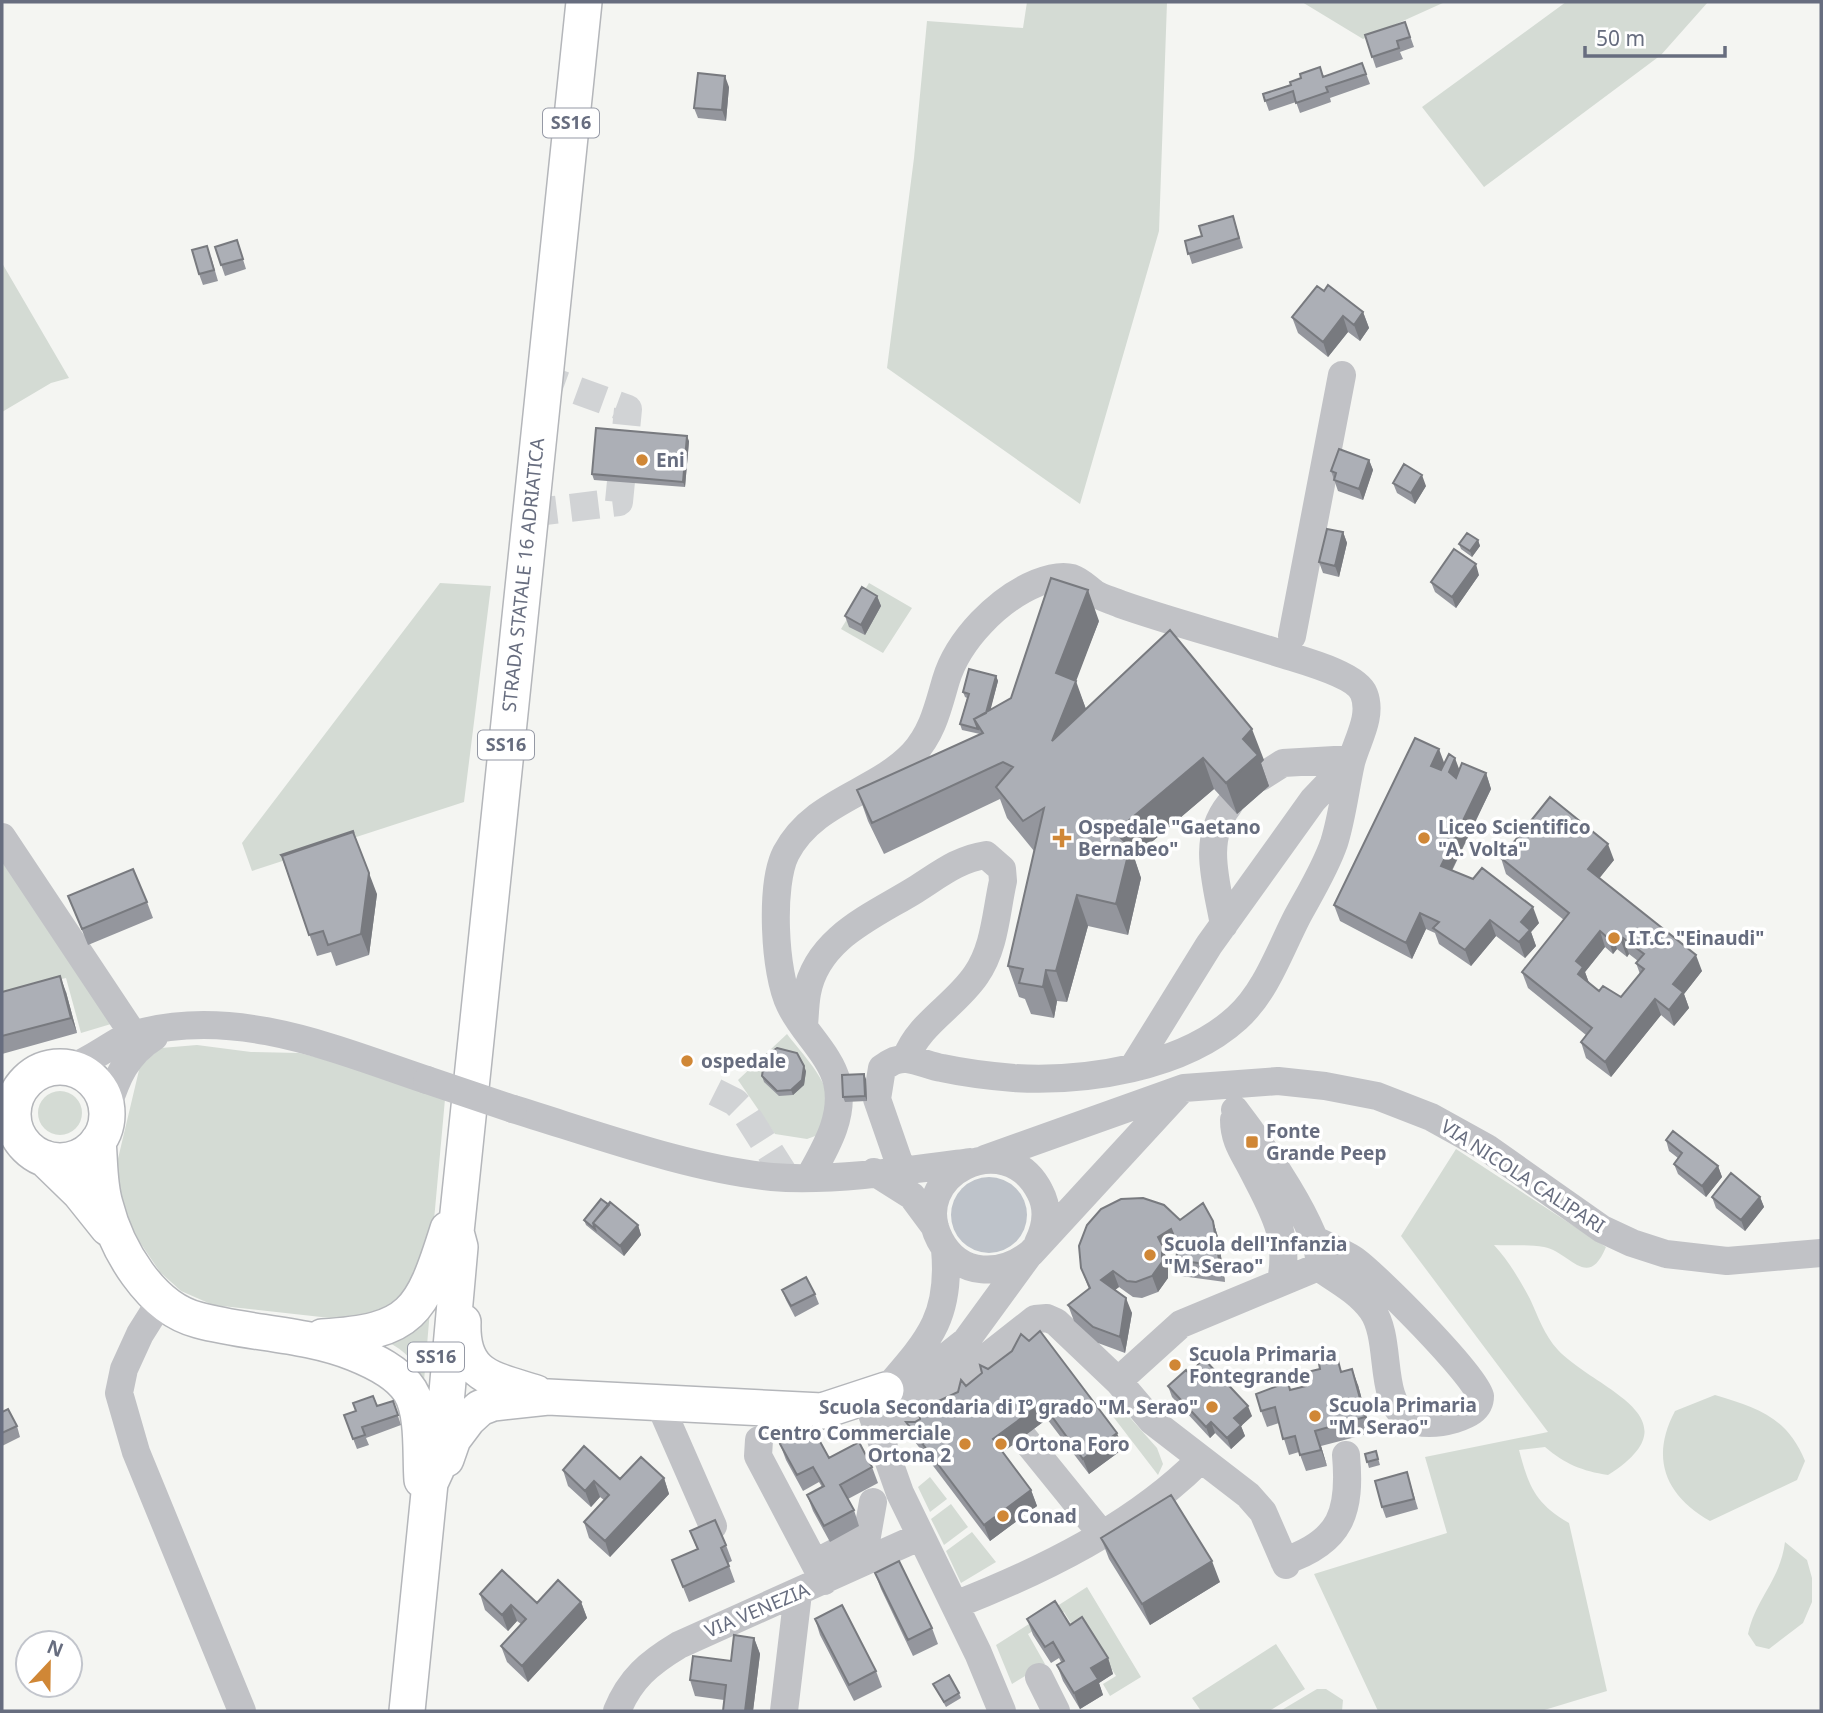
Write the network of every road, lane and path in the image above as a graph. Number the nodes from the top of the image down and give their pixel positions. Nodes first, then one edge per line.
1 (584, 2) edge
2 (1342, 375) dead end
3 (1292, 636) dead end
4 (1352, 759) junction
5 (1261, 777) dead end
6 (1229, 806) edge
7 (2, 837) edge
8 (1224, 925) junction
9 (804, 1025) junction
10 (172, 1026) junction
11 (133, 1034) junction
12 (906, 1058) junction
13 (1134, 1066) junction
14 (70, 1068) junction
15 (16, 1078) edge
16 (1184, 1087) junction
17 (1232, 1096) junction
18 (107, 1108) junction
19 (7, 1119) edge
20 (99, 1141) junction
21 (44, 1158) junction
22 (979, 1161) junction
23 (888, 1172) junction
24 (810, 1176) junction
25 (461, 1186) junction
26 (117, 1238) junction
27 (940, 1238) junction
28 (1035, 1248) junction
29 (1317, 1253) junction
30 (1821, 1253) edge
31 (1281, 1281) junction
32 (162, 1299) junction
33 (305, 1338) junction
34 (1118, 1381) junction
35 (548, 1397) junction
36 (875, 1400) junction
37 (660, 1405) junction
38 (1024, 1438) dead end
39 (759, 1440) dead end
40 (1346, 1455) dead end
41 (1200, 1460) junction
42 (873, 1502) dead end
43 (426, 1518) junction
44 (713, 1526) edge
45 (1101, 1533) junction
46 (919, 1537) junction
47 (819, 1572) junction
48 (798, 1593) junction
49 (955, 1605) junction
50 (1038, 1678) dead end
51 (242, 1711) edge
52 (407, 1711) edge
53 (617, 1711) edge
54 (784, 1711) edge
55 (1002, 1711) edge
56 (1056, 1711) edge

1 - 25 main road, STRADA STATALE 16 ADRIATICA / SS16
2 - 3 street
4 - 5 street
4 - 8 street
4 - 9 street
4 - 13 street
6 - 8 street
7 - 11 street
8 - 13 street
9 - 12 street
9 - 24 street
10 - 11 street
10 - 18 street
10 - 24 street, bridge
11 - 14 street
12 - 13 street
12 - 23 street
14 - 15 main road
14 - 18 main road
15 - 19 main road
16 - 17 street, VIA NICOLA CALIPARI
16 - 22 street, VIA NICOLA CALIPARI
16 - 28 street
17 - 29 street
17 - 30 street, VIA NICOLA CALIPARI
17 - 31 street
18 - 20 main road
19 - 21 main road
20 - 21 main road
20 - 26 main road
21 - 26 main road
22 - 23 street
22 - 27 street
22 - 28 street
23 - 24 street
23 - 27 street
25 - 33 main road
25 - 35 main road
25 - 43 main road, STRADA STATALE 16 ADRIATICA / SS16
26 - 32 main road
27 - 28 street
27 - 36 street
28 - 36 street
29 - 29 street
29 - 31 street
31 - 34 street
32 - 33 main road
32 - 51 street
33 - 43 main road
34 - 36 street
34 - 41 street
35 - 37 main road
35 - 43 main road
36 - 37 main road
36 - 46 street
37 - 44 street
38 - 45 street
39 - 47 street
40 - 41 street
41 - 45 street
42 - 47 street
43 - 52 main road, STRADA STATALE 16 ADRIATICA / SS16
45 - 49 street
46 - 47 street, VIA VENEZIA
46 - 49 street
47 - 48 street, VIA VENEZIA
48 - 53 street, VIA VENEZIA
48 - 54 street
49 - 55 street
50 - 56 street

